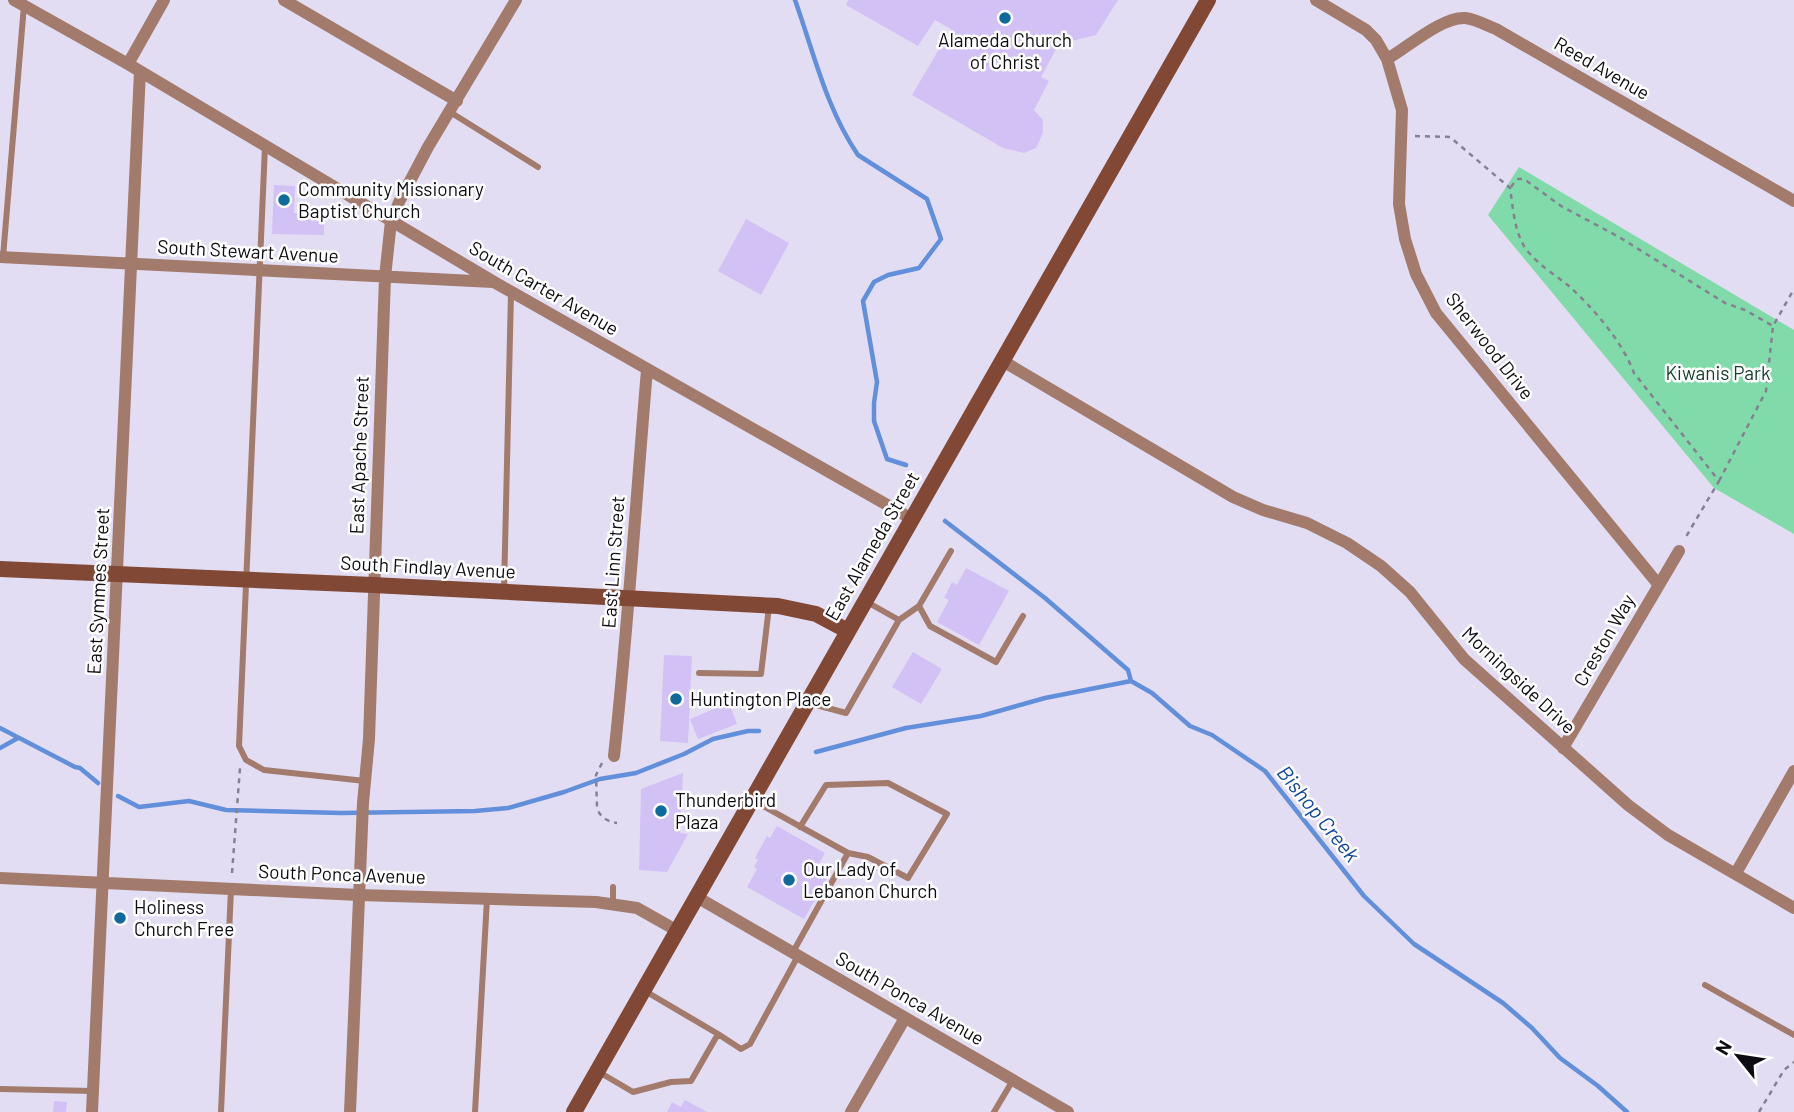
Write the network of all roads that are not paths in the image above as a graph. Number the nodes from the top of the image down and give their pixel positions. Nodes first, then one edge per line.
1 (164, 0) edge
2 (284, 0) edge
3 (516, 0) edge
4 (1208, 0) edge
5 (1315, 0) edge
6 (19, 3) edge
7 (1387, 59) junction
8 (128, 64) junction
9 (140, 71) junction
10 (453, 107) junction
11 (265, 145) junction
12 (538, 167) dead end
13 (1794, 201) edge
14 (391, 220) junction
15 (1, 257) edge
16 (133, 264) junction
17 (258, 271) junction
18 (385, 277) junction
19 (495, 282) junction
20 (512, 292) junction
21 (1001, 360) junction
22 (647, 370) junction
23 (912, 519) junction
24 (951, 551) dead end
25 (1679, 551) road end
26 (0, 569) edge
27 (118, 574) junction
28 (245, 579) junction
29 (1658, 584) junction
30 (373, 585) junction
31 (504, 592) junction
32 (630, 597) junction
33 (865, 601) junction
34 (769, 605) junction
35 (919, 607) junction
36 (1023, 616) dead end
37 (899, 620) junction
38 (848, 631) junction
39 (699, 673) dead end
40 (807, 703) junction
41 (1563, 748) junction
42 (614, 757) dead end
43 (1792, 774) edge
44 (365, 781) junction
45 (751, 800) junction
46 (800, 827) junction
47 (848, 853) junction
48 (1736, 873) junction
49 (0, 877) edge
50 (104, 883) junction
51 (614, 887) dead end
52 (231, 889) junction
53 (359, 895) junction
54 (695, 897) junction
55 (487, 899) junction
56 (613, 904) junction
57 (1794, 908) edge
58 (676, 930) junction
59 (796, 954) junction
60 (1705, 985) dead end
61 (642, 990) junction
62 (905, 1018) junction
63 (718, 1034) junction
64 (1794, 1035) edge
65 (597, 1071) junction
66 (1013, 1080) junction
67 (0, 1089) edge
68 (93, 1091) junction
69 (92, 1112) edge
70 (221, 1112) edge
71 (350, 1112) edge
72 (475, 1112) edge
73 (574, 1112) edge
74 (851, 1112) edge
75 (994, 1112) edge
76 (1068, 1112) edge

1 - 8 street
2 - 10 street
3 - 10 street, East Apache Street
4 - 21 main road, East Alameda Street
5 - 7 street, Sherwood Drive
6 - 8 street, South Carter Avenue
6 - 15 lane
7 - 13 street, Reed Avenue
7 - 29 street, Sherwood Drive
8 - 9 street, South Carter Avenue
9 - 11 street, South Carter Avenue
9 - 16 street, East Symmes Street
10 - 12 lane
10 - 14 street, East Apache Street
11 - 14 street, South Carter Avenue
11 - 17 lane
14 - 18 street, East Apache Street
14 - 19 street, South Carter Avenue
15 - 16 street, South Stewart Avenue
16 - 17 street, South Stewart Avenue
16 - 27 street, East Symmes Street
17 - 18 street, South Stewart Avenue
17 - 28 lane
18 - 19 street, South Stewart Avenue
18 - 30 street, East Apache Street
19 - 20 street, South Carter Avenue
20 - 22 street, South Carter Avenue
20 - 31 lane
21 - 23 main road, East Alameda Street
21 - 41 street, Morningside Drive
22 - 23 street, South Carter Avenue
22 - 32 street, East Linn Street
23 - 33 main road, East Alameda Street
24 - 35 lane
25 - 29 street, Creston Way
26 - 27 main road, South Findlay Avenue
27 - 28 main road, South Findlay Avenue
27 - 50 street, East Symmes Street
28 - 30 main road, South Findlay Avenue
28 - 44 lane
29 - 41 street, Creston Way
30 - 31 main road, South Findlay Avenue
30 - 44 street, East Apache Street
31 - 32 main road, South Findlay Avenue
32 - 34 main road, South Findlay Avenue
32 - 42 street, East Linn Street
33 - 37 lane
33 - 38 main road, East Alameda Street
34 - 38 main road, South Findlay Avenue
34 - 39 lane
35 - 36 lane
35 - 37 lane
37 - 40 lane
38 - 40 main road, East Alameda Street
40 - 45 main road, East Alameda Street
41 - 48 street, Morningside Drive
43 - 48 street
44 - 53 street, East Apache Street
45 - 46 lane
45 - 54 main road, East Alameda Street
46 - 47 lane
46 - 47 lane
47 - 59 lane
48 - 57 street, Morningside Drive
49 - 50 street, South Ponca Avenue
50 - 52 street, South Ponca Avenue
50 - 68 street, East Symmes Street
51 - 56 lane
52 - 53 street, South Ponca Avenue
52 - 70 lane
53 - 55 street, South Ponca Avenue
53 - 71 street, East Apache Street
54 - 58 main road, East Alameda Street
54 - 59 street, South Ponca Avenue
55 - 56 street, South Ponca Avenue
55 - 72 lane
56 - 58 street, South Ponca Avenue
58 - 61 main road, East Alameda Street
59 - 62 street, South Ponca Avenue
59 - 63 lane
60 - 64 lane
61 - 63 lane
61 - 65 main road, East Alameda Street
62 - 66 street, South Ponca Avenue
62 - 74 street
63 - 65 lane
65 - 73 main road, East Alameda Street
66 - 75 lane
66 - 76 street, South Ponca Avenue
67 - 68 lane
68 - 69 street, East Symmes Street

